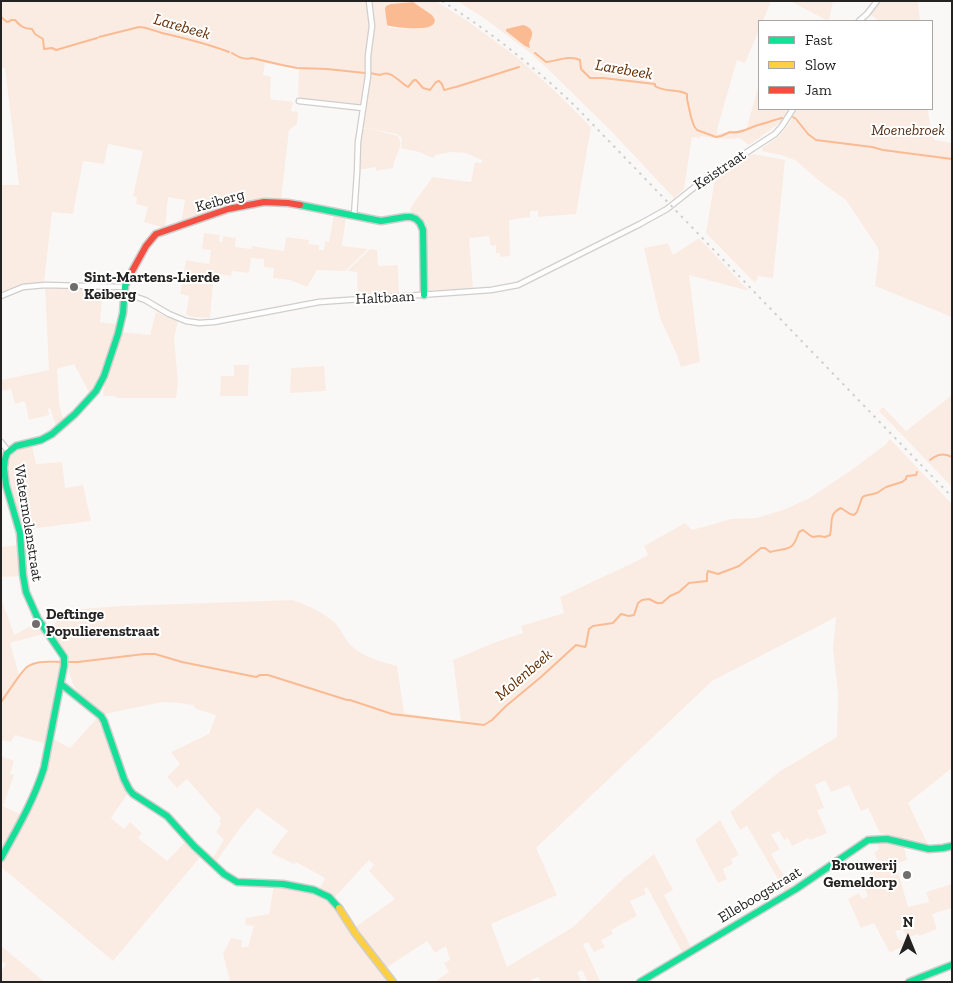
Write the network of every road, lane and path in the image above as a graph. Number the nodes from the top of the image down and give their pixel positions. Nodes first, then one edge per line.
1 (369, 1) edge
2 (877, 1) edge
3 (860, 20) edge
4 (299, 101) dead end
5 (363, 108) junction
6 (792, 110) edge
7 (354, 216) junction
8 (640, 224) joint
9 (125, 290) junction
10 (424, 295) junction
11 (1, 296) edge
12 (1, 442) edge
13 (8, 451) junction
14 (62, 684) junction
15 (952, 846) edge
16 (1, 858) edge
17 (952, 965) edge
18 (393, 982) edge
19 (640, 982) edge
20 (909, 982) edge

1 - 5 street
2 - 3 street
4 - 5 street
5 - 7 street
6 - 8 street, Keistraat
7 - 9 street, Keiberg
7 - 10 street, Keiberg
8 - 10 street, Haltbaan
9 - 10 street, Haltbaan
9 - 11 street, Haltbaan
9 - 13 street, Watermolenstraat
12 - 13 street, Watermolenstraat
13 - 14 street, Watermolenstraat
14 - 16 street, Watermolenstraat
14 - 18 street
15 - 19 street, Elleboogstraat
17 - 20 street

